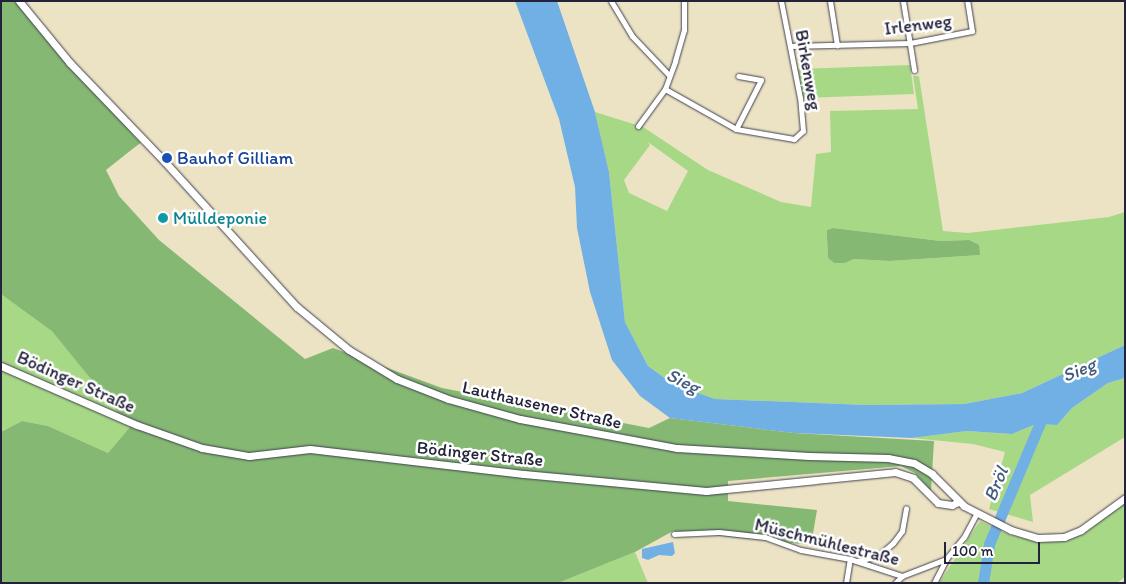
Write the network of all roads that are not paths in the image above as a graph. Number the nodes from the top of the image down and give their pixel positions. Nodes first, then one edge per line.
1 (19, 1) edge
2 (611, 1) edge
3 (684, 1) edge
4 (781, 1) edge
5 (830, 1) edge
6 (903, 1) edge
7 (967, 1) edge
8 (910, 42) junction
9 (837, 45) junction
10 (790, 46) junction
11 (914, 70) dead end
12 (669, 75) junction
13 (738, 76) dead end
14 (665, 89) junction
15 (638, 126) dead end
16 (736, 129) junction
17 (1, 366) edge
18 (1125, 498) edge
19 (958, 502) junction
20 (906, 508) dead end
21 (980, 515) junction
22 (674, 534) dead end
23 (850, 559) junction
24 (946, 559) junction
25 (858, 561) junction
26 (902, 576) junction
27 (846, 583) edge
28 (895, 583) edge
29 (934, 583) edge

1 - 19 street, Lauthausener Straße
2 - 12 street
3 - 12 street
4 - 10 street, Birkenweg
5 - 9 street
6 - 8 street
7 - 8 street, Irlenweg
8 - 9 street, Irlenweg
8 - 11 street
9 - 10 street, Irlenweg
10 - 16 street, Birkenweg
12 - 14 street
13 - 16 street
14 - 15 street
14 - 16 street
17 - 19 street, Bödinger Straße
18 - 21 street, Lauthausener Straße
19 - 21 street, Lauthausener Straße
20 - 25 street
21 - 24 street, Müschmühlestraße
22 - 23 street, Müschmühlestraße
23 - 25 street, Müschmühlestraße
23 - 27 street
24 - 26 street, Müschmühlestraße
24 - 29 street
25 - 26 street, Müschmühlestraße
26 - 28 street

